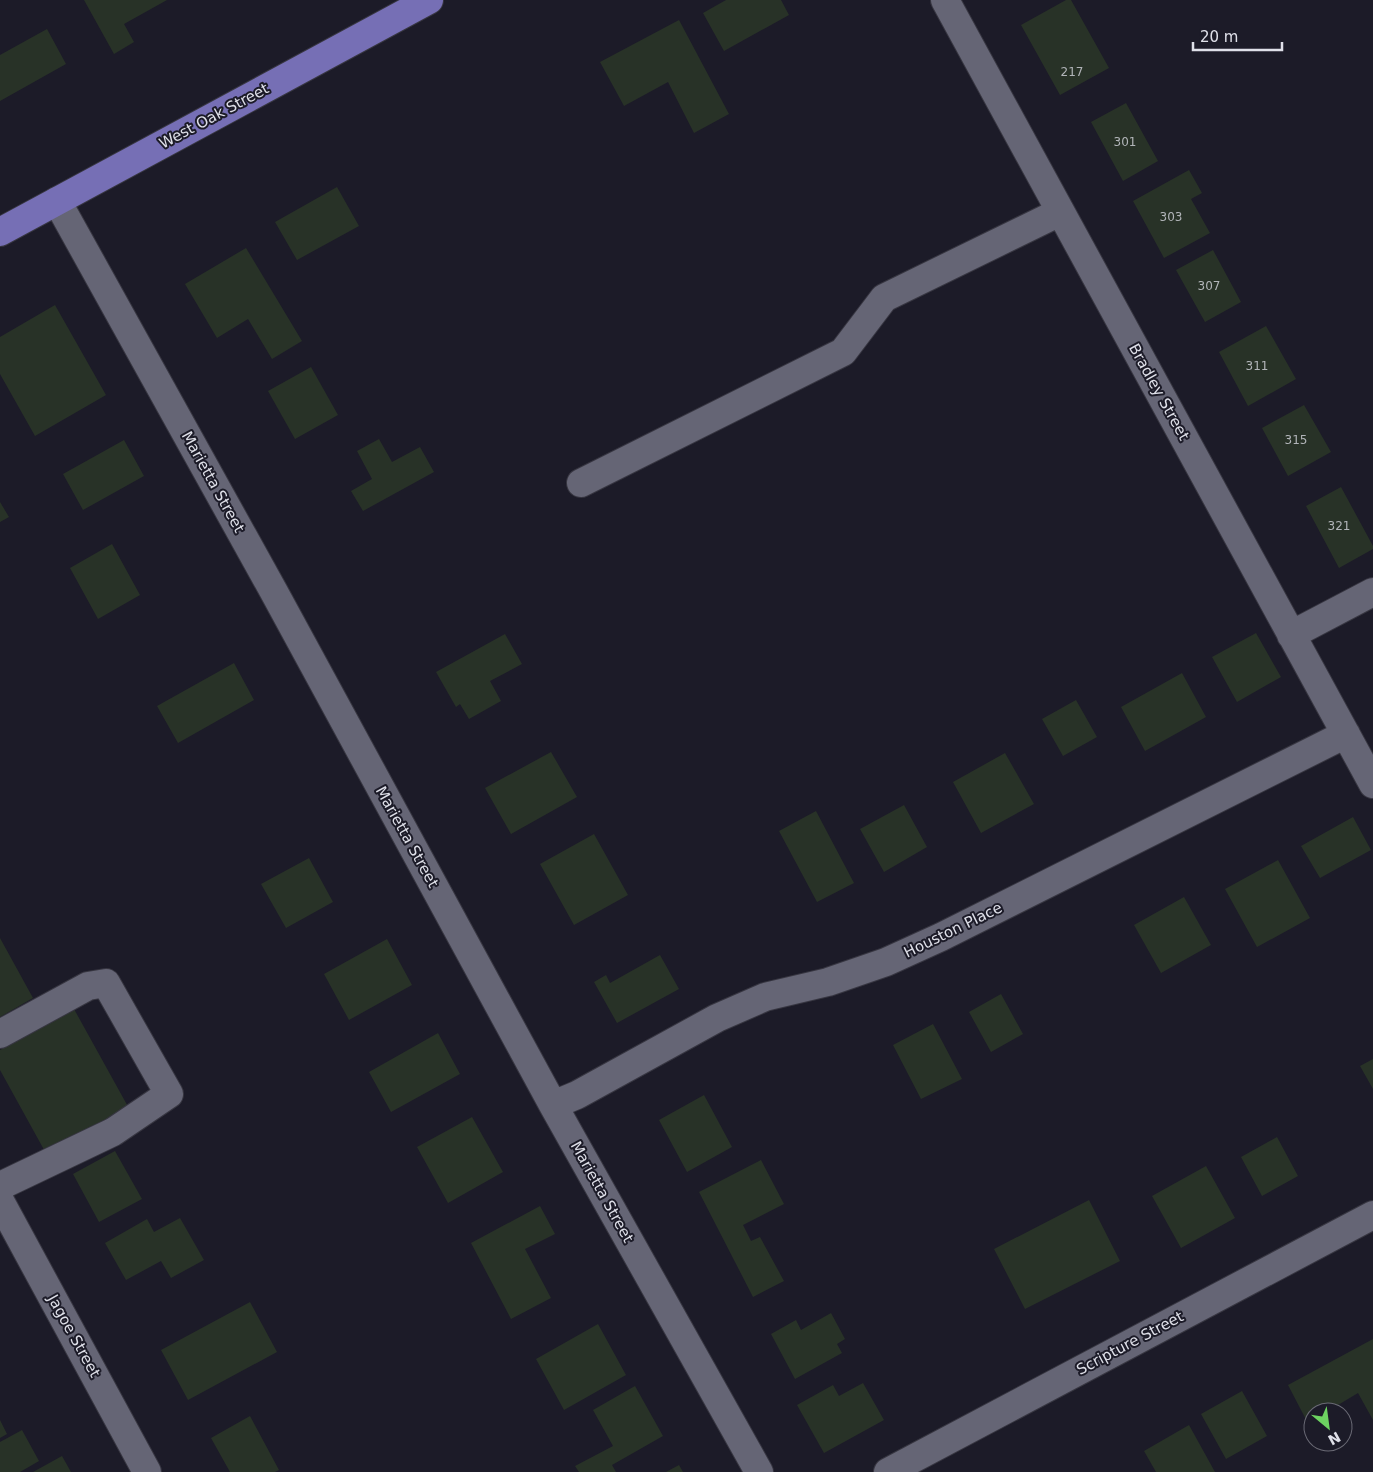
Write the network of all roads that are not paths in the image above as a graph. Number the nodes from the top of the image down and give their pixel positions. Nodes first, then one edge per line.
1 (429, 0) edge
2 (945, 0) edge
3 (57, 201) junction
4 (1060, 212) junction
5 (0, 232) edge
6 (581, 483) dead end
7 (1373, 592) edge
8 (1291, 635) junction
9 (1346, 734) junction
10 (1373, 784) edge
11 (0, 1034) edge
12 (554, 1105) junction
13 (0, 1186) edge
14 (0, 1201) edge
15 (1373, 1215) edge
16 (148, 1472) edge
17 (759, 1472) edge
18 (888, 1472) edge

1 - 3 main road, West Oak Street
2 - 4 street, Bradley Street
3 - 5 main road, West Oak Street
3 - 12 street, Marietta Street
4 - 6 street
4 - 8 street, Bradley Street
7 - 8 street
8 - 9 street, Bradley Street
9 - 10 street, Bradley Street
9 - 12 street, Houston Place
11 - 13 street
12 - 17 street, Marietta Street
14 - 16 street, Jagoe Street
15 - 18 street, Scripture Street

